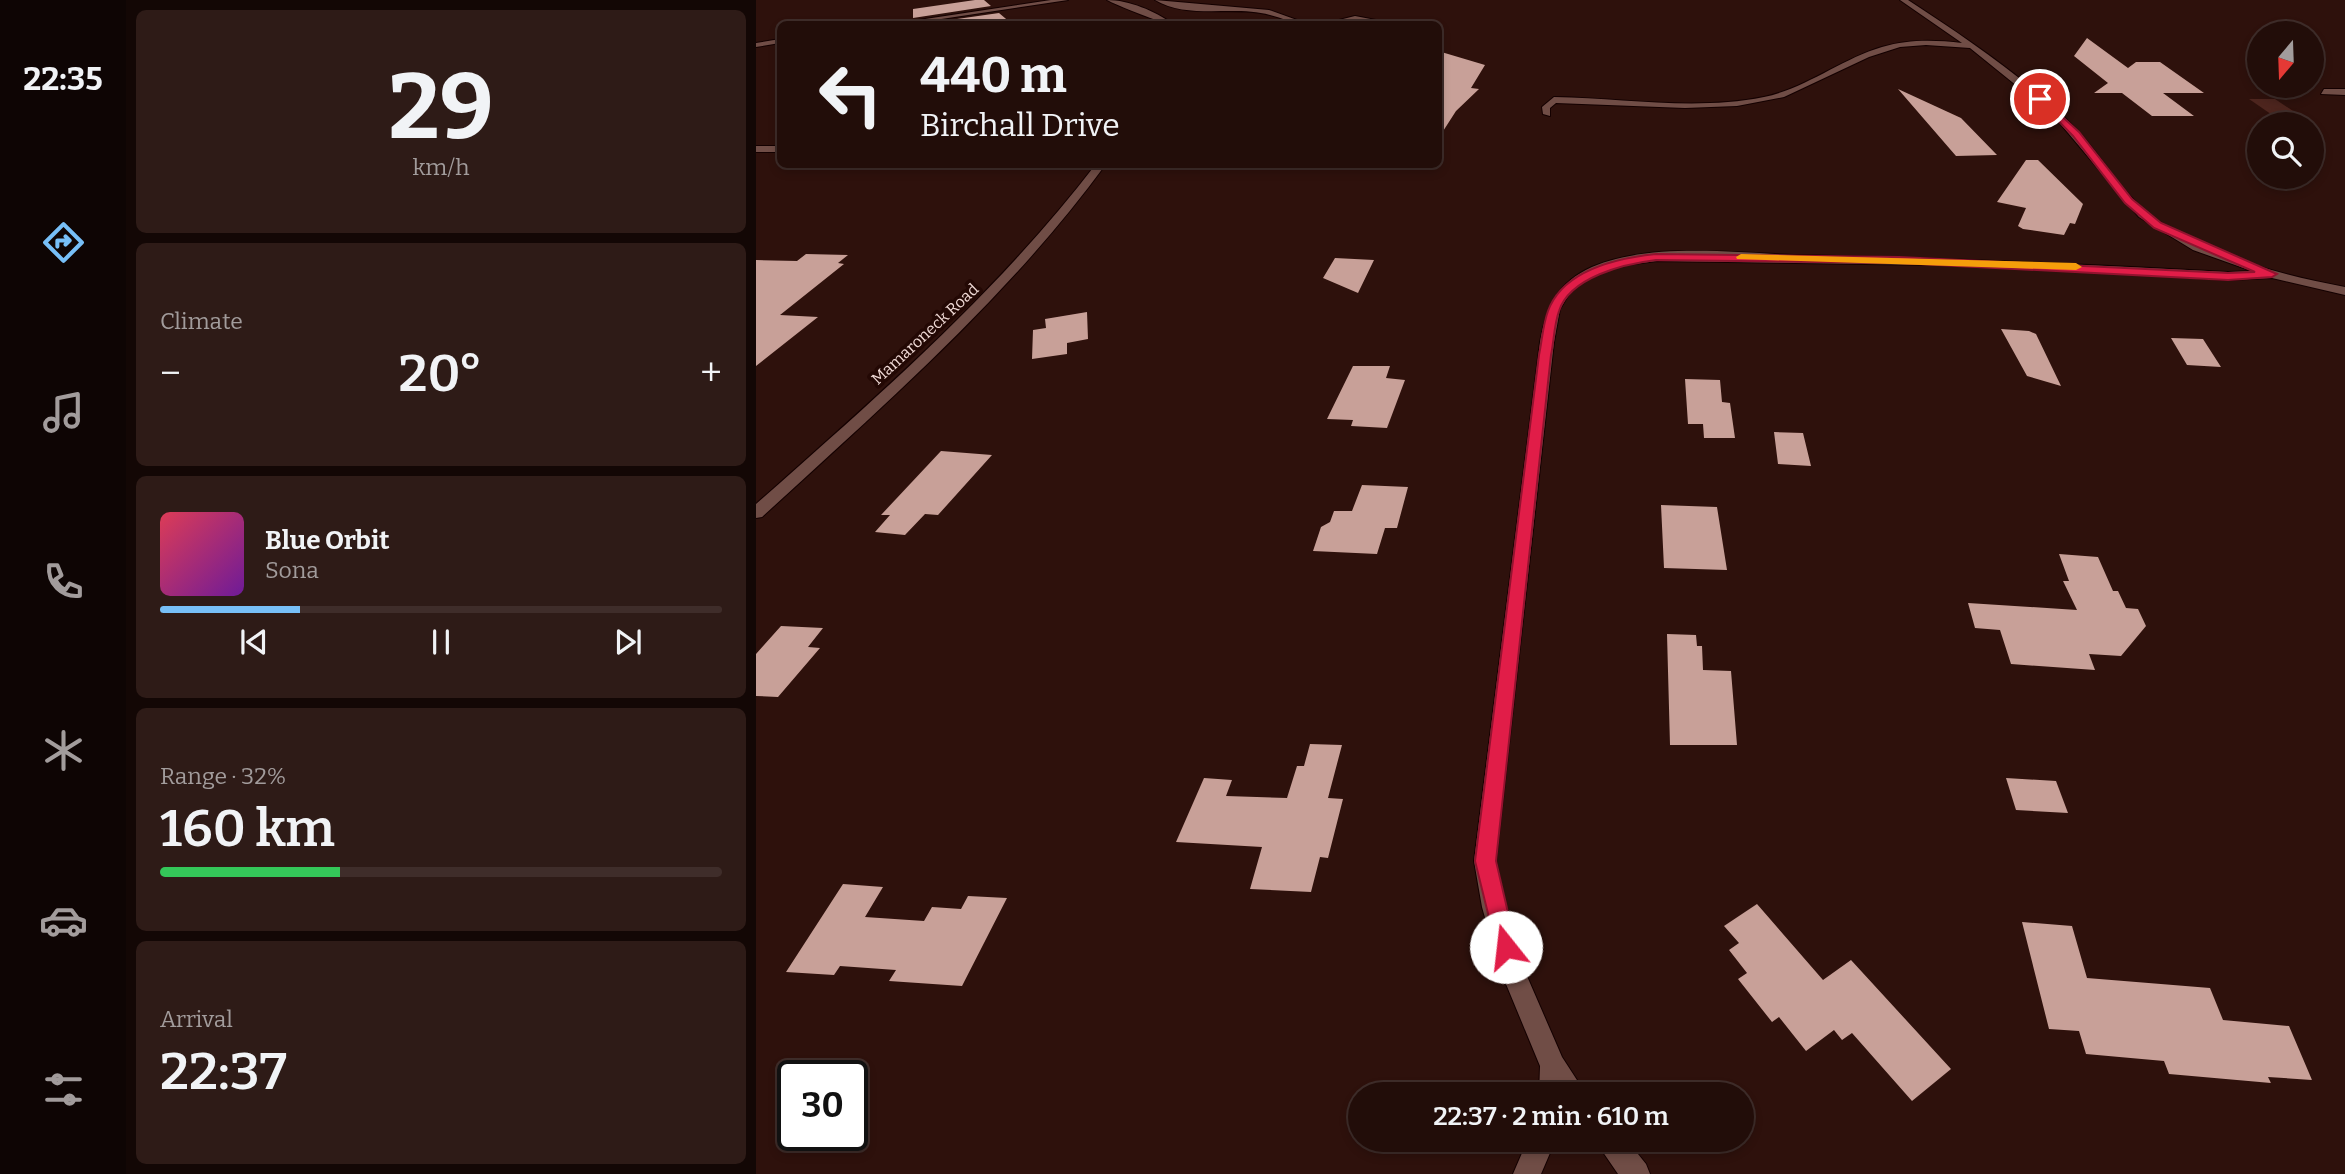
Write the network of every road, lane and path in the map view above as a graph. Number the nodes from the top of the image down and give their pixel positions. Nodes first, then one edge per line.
1 (1065, 0) edge
2 (1110, 0) edge
3 (1158, 0) edge
4 (1903, 0) edge
5 (917, 21) edge
6 (1164, 21) edge
7 (1295, 21) edge
8 (1338, 21) edge
9 (1377, 21) edge
10 (777, 42) edge
11 (756, 45) edge
12 (1972, 46) junction
13 (2324, 92) dead end
14 (2345, 92) edge
15 (1547, 114) dead end
16 (756, 149) edge
17 (777, 149) edge
18 (1098, 168) edge
19 (2272, 274) junction
20 (2345, 292) edge
21 (756, 513) edge
22 (1553, 1066) junction
23 (1552, 1082) edge
24 (1564, 1082) edge
25 (1536, 1152) edge
26 (1618, 1152) edge
27 (1527, 1174) edge
28 (1636, 1174) edge

1 - 5 street
2 - 6 street
3 - 7 street
4 - 12 street
8 - 9 street
10 - 11 street
12 - 15 street
12 - 19 street
13 - 14 street
16 - 17 street
18 - 21 street, Mamaroneck Road
19 - 20 street
19 - 22 street
22 - 23 street
22 - 24 street
25 - 27 street
26 - 28 street

